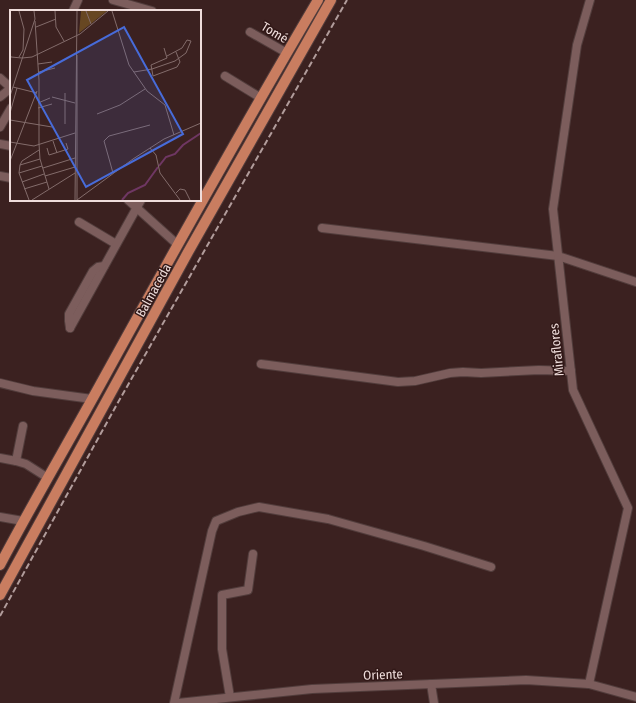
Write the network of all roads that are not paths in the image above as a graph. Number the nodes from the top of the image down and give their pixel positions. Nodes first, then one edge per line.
1 (78, 0) edge
2 (113, 0) edge
3 (331, 0) edge
4 (590, 0) edge
5 (314, 1) edge
6 (73, 10) edge
7 (148, 10) edge
8 (250, 32) dead end
9 (287, 53) junction
10 (225, 76) dead end
11 (0, 78) edge
12 (10, 87) edge
13 (10, 89) edge
14 (0, 97) edge
15 (261, 98) junction
16 (10, 110) edge
17 (0, 127) edge
18 (0, 144) edge
19 (10, 146) edge
20 (0, 176) edge
21 (10, 178) edge
22 (129, 201) edge
23 (140, 201) edge
24 (136, 208) junction
25 (78, 222) dead end
26 (322, 228) dead end
27 (116, 244) junction
28 (178, 245) junction
29 (558, 256) junction
30 (104, 266) junction
31 (636, 282) edge
32 (261, 364) dead end
33 (571, 371) junction
34 (0, 383) edge
35 (92, 399) junction
36 (23, 426) dead end
37 (0, 458) edge
38 (16, 461) junction
39 (48, 478) junction
40 (0, 517) edge
41 (23, 522) junction
42 (253, 554) dead end
43 (0, 565) edge
44 (491, 567) dead end
45 (0, 594) edge
46 (431, 684) junction
47 (589, 684) junction
48 (230, 697) junction
49 (636, 697) edge
50 (174, 703) edge
51 (178, 703) edge
52 (434, 703) edge

1 - 6 street
2 - 7 street
3 - 45 main road, Balmaceda
4 - 29 street, Miraflores
5 - 9 main road, Balmaceda
8 - 9 street, Tomé
9 - 15 main road, Balmaceda
10 - 15 street
11 - 12 street
13 - 14 street
15 - 28 main road, Balmaceda
16 - 17 street
18 - 19 street
20 - 21 street
22 - 24 street
23 - 24 street
24 - 27 street
24 - 28 street
25 - 27 street
26 - 29 street
27 - 30 street
28 - 35 main road, Balmaceda
29 - 31 street
29 - 33 street, Miraflores
30 - 30 street
32 - 33 street
33 - 47 street, Miraflores
34 - 35 street
35 - 39 main road, Balmaceda
36 - 38 street
37 - 38 street
38 - 39 street
39 - 41 main road, Balmaceda
40 - 41 street
41 - 43 main road, Balmaceda
42 - 48 street
44 - 50 street
46 - 47 street, Oriente
46 - 48 street, Oriente
46 - 52 street
47 - 49 street, Oriente
48 - 51 street, Oriente

